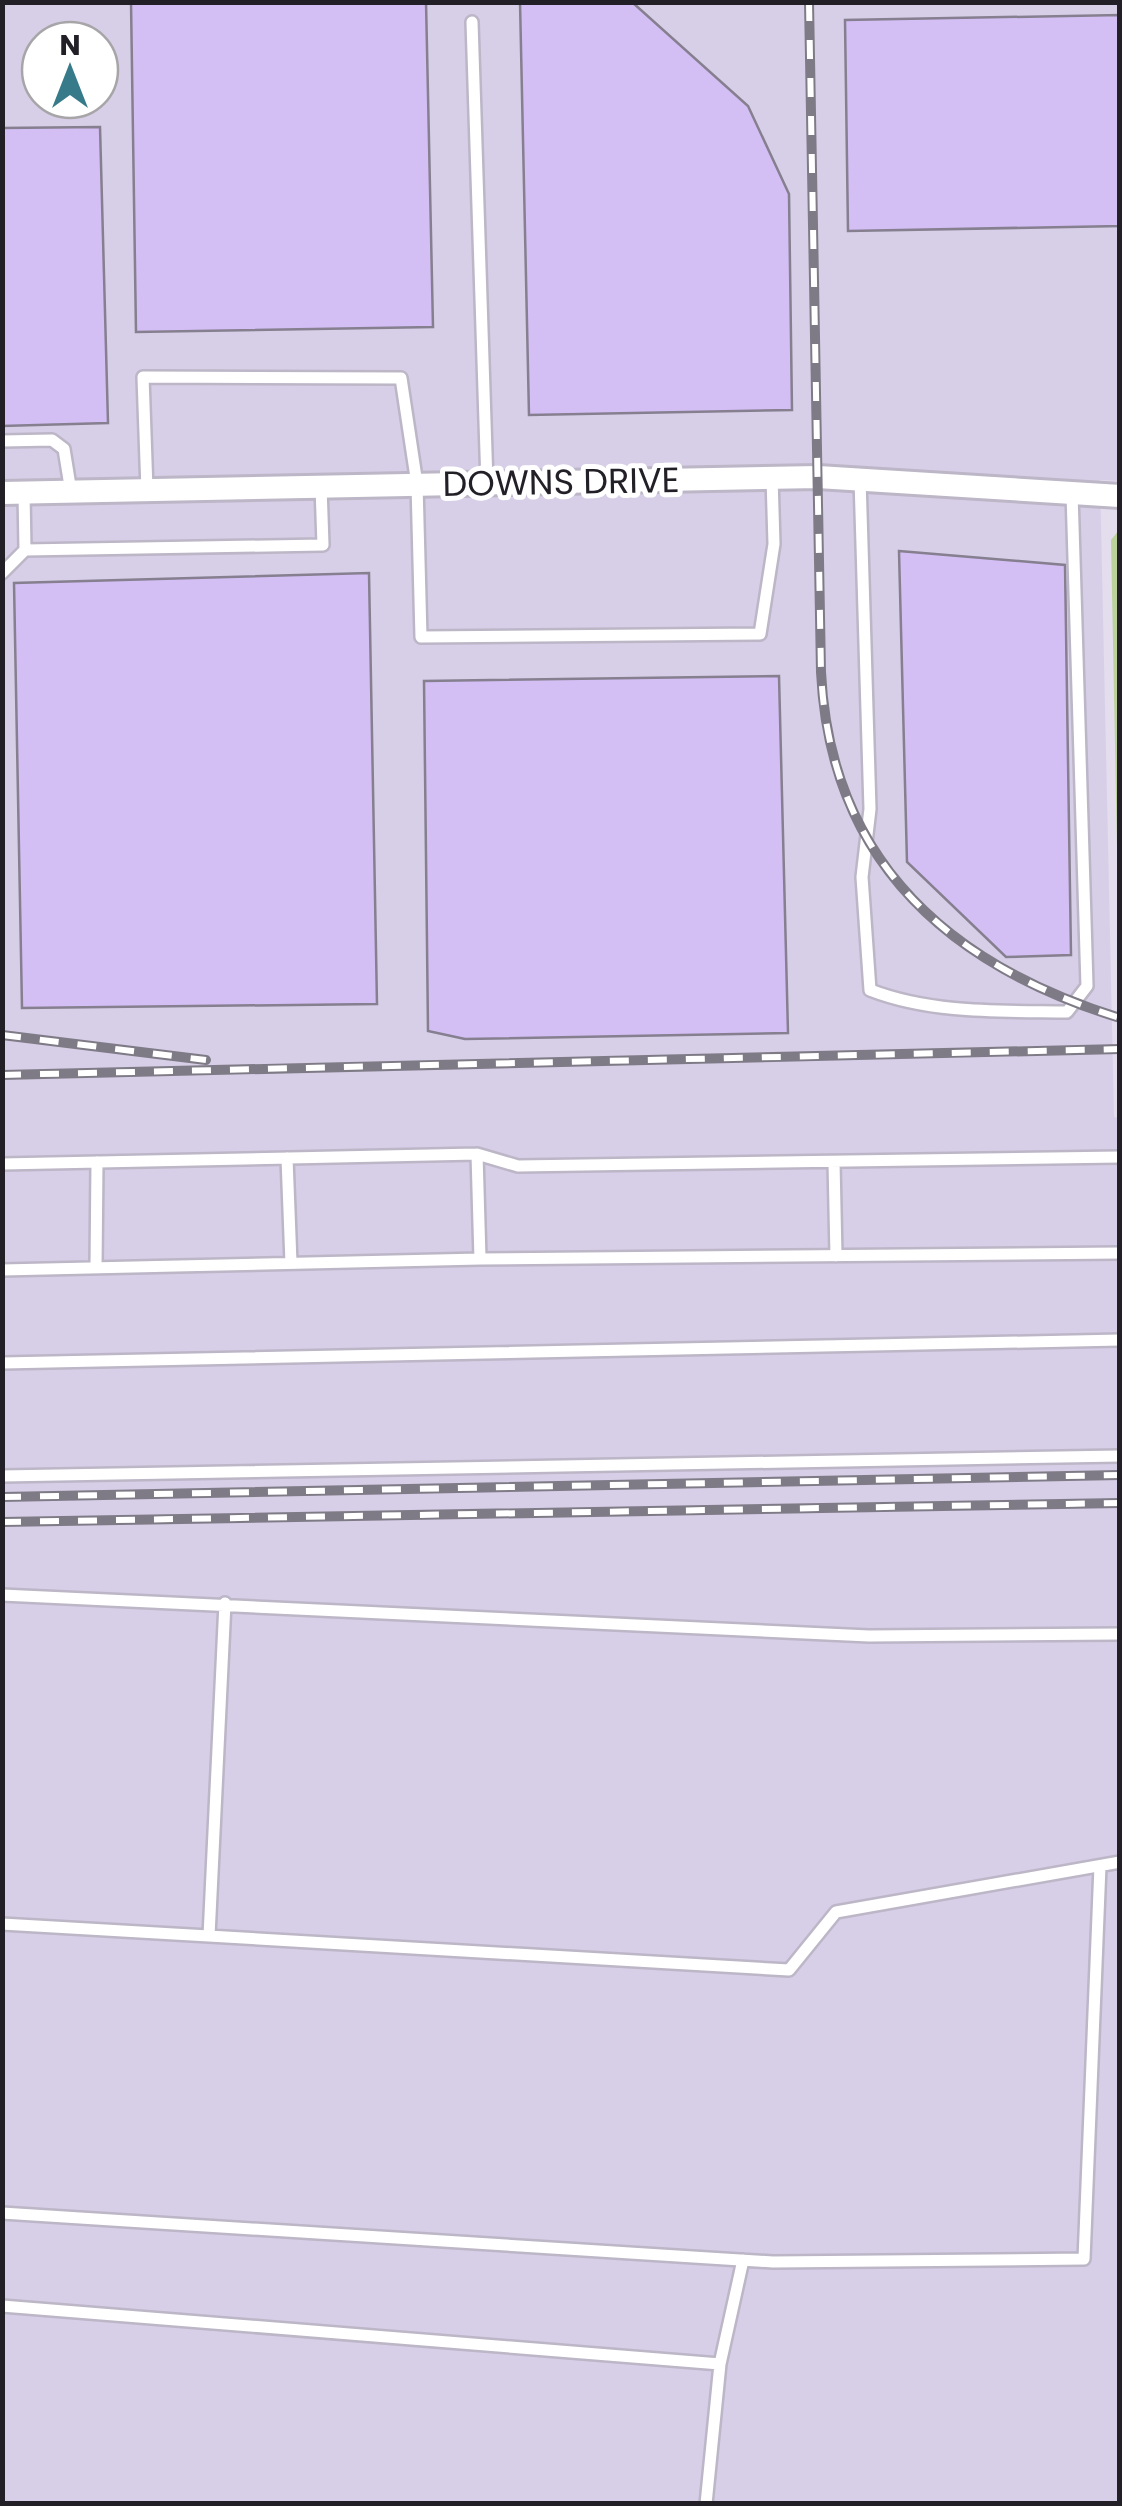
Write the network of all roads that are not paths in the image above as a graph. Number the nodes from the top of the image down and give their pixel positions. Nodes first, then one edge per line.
1 (472, 22) dead end
2 (2, 442) edge
3 (772, 477) junction
4 (860, 479) junction
5 (487, 483) junction
6 (418, 484) junction
7 (321, 486) junction
8 (147, 490) junction
9 (71, 492) junction
10 (13, 493) edge
11 (1072, 493) junction
12 (1120, 496) edge
13 (25, 550) junction
14 (2, 573) edge
15 (476, 1154) junction
16 (287, 1158) junction
17 (1120, 1158) edge
18 (97, 1162) junction
19 (834, 1162) junction
20 (2, 1164) edge
21 (1120, 1253) edge
22 (836, 1256) junction
23 (480, 1259) junction
24 (291, 1263) junction
25 (96, 1268) junction
26 (2, 1270) edge
27 (1120, 1340) edge
28 (2, 1363) edge
29 (1120, 1456) edge
30 (2, 1476) edge
31 (2, 1595) edge
32 (226, 1604) junction
33 (1120, 1634) edge
34 (1120, 1862) edge
35 (1100, 1866) junction
36 (2, 1924) edge
37 (209, 1936) junction
38 (2, 2213) edge
39 (743, 2260) junction
40 (2, 2306) edge
41 (720, 2364) junction
42 (706, 2504) edge

1 - 5 lane
2 - 9 lane
3 - 4 street, DOWNS DRIVE
3 - 5 street, DOWNS DRIVE
3 - 6 lane
4 - 11 street, DOWNS DRIVE
4 - 11 lane
5 - 6 street, DOWNS DRIVE
6 - 7 street, DOWNS DRIVE
6 - 8 lane
7 - 8 street, DOWNS DRIVE
7 - 13 lane
8 - 9 street, DOWNS DRIVE
9 - 10 street, DOWNS DRIVE
10 - 13 lane
11 - 12 street, DOWNS DRIVE
13 - 14 lane
15 - 16 lane
15 - 19 lane
15 - 23 lane
16 - 18 lane
16 - 24 lane
17 - 19 lane
18 - 20 lane
18 - 25 lane
19 - 22 lane
21 - 22 lane
22 - 23 lane
23 - 24 lane
24 - 25 lane
25 - 26 lane
27 - 28 lane
29 - 30 lane
31 - 32 lane
32 - 33 lane
32 - 37 lane
34 - 35 lane
35 - 37 lane
35 - 39 lane
36 - 37 lane
38 - 39 lane
39 - 41 lane
40 - 41 lane
41 - 42 lane

